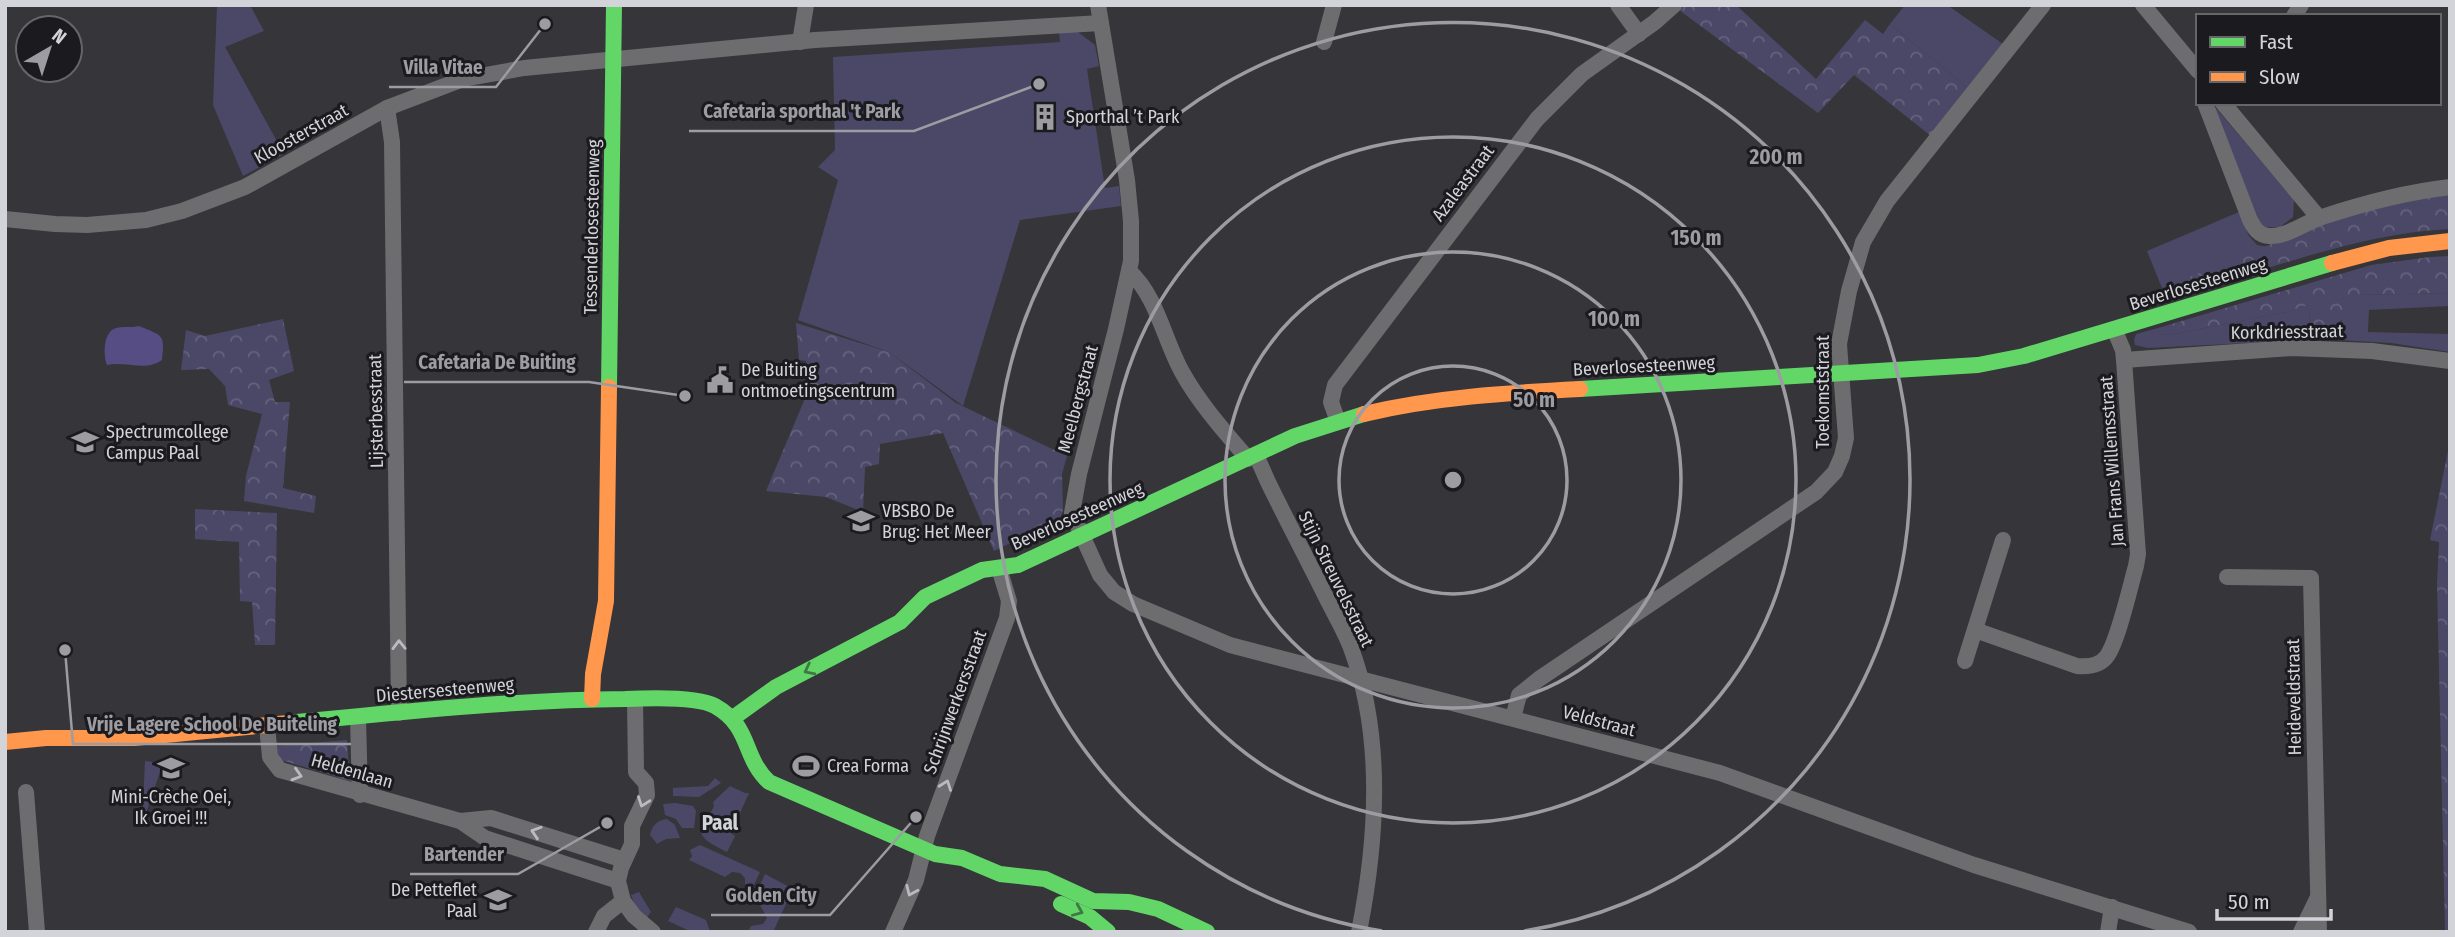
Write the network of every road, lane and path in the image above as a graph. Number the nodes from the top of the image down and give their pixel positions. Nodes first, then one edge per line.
1 (614, 5) edge
2 (806, 5) edge
3 (1098, 5) edge
4 (1334, 5) edge
5 (1618, 5) edge
6 (1674, 5) edge
7 (2043, 5) edge
8 (2143, 5) edge
9 (1101, 23) junction
10 (1639, 34) junction
11 (800, 42) junction
12 (1324, 43) dead end
13 (613, 59) junction
14 (2193, 65) edge
15 (2206, 105) edge
16 (2228, 106) edge
17 (387, 108) junction
18 (2450, 187) edge
19 (2319, 218) junction
20 (5, 219) edge
21 (2450, 241) edge
22 (1129, 271) junction
23 (2114, 329) junction
24 (2124, 360) junction
25 (2450, 361) edge
26 (1842, 374) junction
27 (1336, 419) junction
28 (1252, 457) junction
29 (1082, 536) junction
30 (2003, 540) dead end
31 (999, 568) junction
32 (2227, 577) dead end
33 (1975, 630) junction
34 (1965, 661) dead end
35 (1360, 678) junction
36 (592, 699) junction
37 (635, 699) junction
38 (400, 713) junction
39 (358, 718) junction
40 (733, 718) junction
41 (1513, 718) junction
42 (267, 726) junction
43 (134, 738) junction
44 (5, 743) edge
45 (46, 754) dead end
46 (26, 792) dead end
47 (360, 795) junction
48 (929, 852) junction
49 (621, 870) junction
50 (955, 873) dead end
51 (982, 884) dead end
52 (2317, 899) junction
53 (623, 901) junction
54 (2112, 907) junction
55 (37, 932) edge
56 (596, 932) edge
57 (653, 932) edge
58 (893, 932) edge
59 (1108, 932) edge
60 (1207, 932) edge
61 (1359, 932) edge
62 (2108, 932) edge
63 (2189, 932) edge
64 (2301, 932) edge
65 (2319, 932) edge

1 - 13 street, Tessenderlosesteenweg
2 - 11 street
3 - 9 street, Meelbergstraat
4 - 12 street
5 - 10 street
6 - 10 street, Azaleastraat
7 - 26 street, Toekomststraat
8 - 14 street
9 - 11 street, Kloosterstraat
9 - 22 street, Meelbergstraat
10 - 27 street, Azaleastraat
11 - 13 street, Kloosterstraat
13 - 17 street, Kloosterstraat
13 - 36 street, Tessenderlosesteenweg
15 - 19 street
16 - 19 street
17 - 20 street, Kloosterstraat
38 -> 17 street, Lijsterbesstraat
18 - 19 street
21 - 23 street, Beverlosesteenweg
22 - 28 street
22 - 29 street, Meelbergstraat
23 - 24 street, Jan Frans Willemsstraat
23 - 26 street, Beverlosesteenweg
24 - 25 street, Korkdriesstraat
24 - 33 street, Jan Frans Willemsstraat
26 - 27 street, Beverlosesteenweg
26 - 41 street, Toekomststraat
27 - 28 street, Beverlosesteenweg
28 - 29 street, Beverlosesteenweg
28 - 35 street, Stijn Streuvelsstraat
29 - 31 street, Beverlosesteenweg
29 - 35 street, Veldstraat
30 - 33 street
31 -> 40 street, Beverlosesteenweg
48 -> 31 street, Schrijnwerkersstraat
32 - 52 street, Heideveldstraat
33 - 34 street
35 - 41 street, Veldstraat
35 - 61 street, Stijn Streuvelsstraat
36 - 37 street, Diestersesteenweg
36 - 38 street, Diestersesteenweg
37 - 40 street, Diestersesteenweg
37 -> 49 street
38 - 39 street, Diestersesteenweg
39 - 42 street, Diestersesteenweg
39 - 47 street
40 - 48 street
41 - 54 street, Veldstraat
42 - 43 street, Diestersesteenweg
42 -> 47 street, Heldenlaan
43 - 44 street, Diestersesteenweg
43 - 45 street, Diestersesteenweg
46 - 55 street
47 - 49 street, Heldenlaan
48 - 50 street
48 -> 58 street, Schrijnwerkersstraat
48 - 60 street
49 - 53 street
51 -> 59 street
52 - 64 street
52 - 65 street
53 - 56 street
53 - 57 street
54 - 62 street
54 - 63 street

